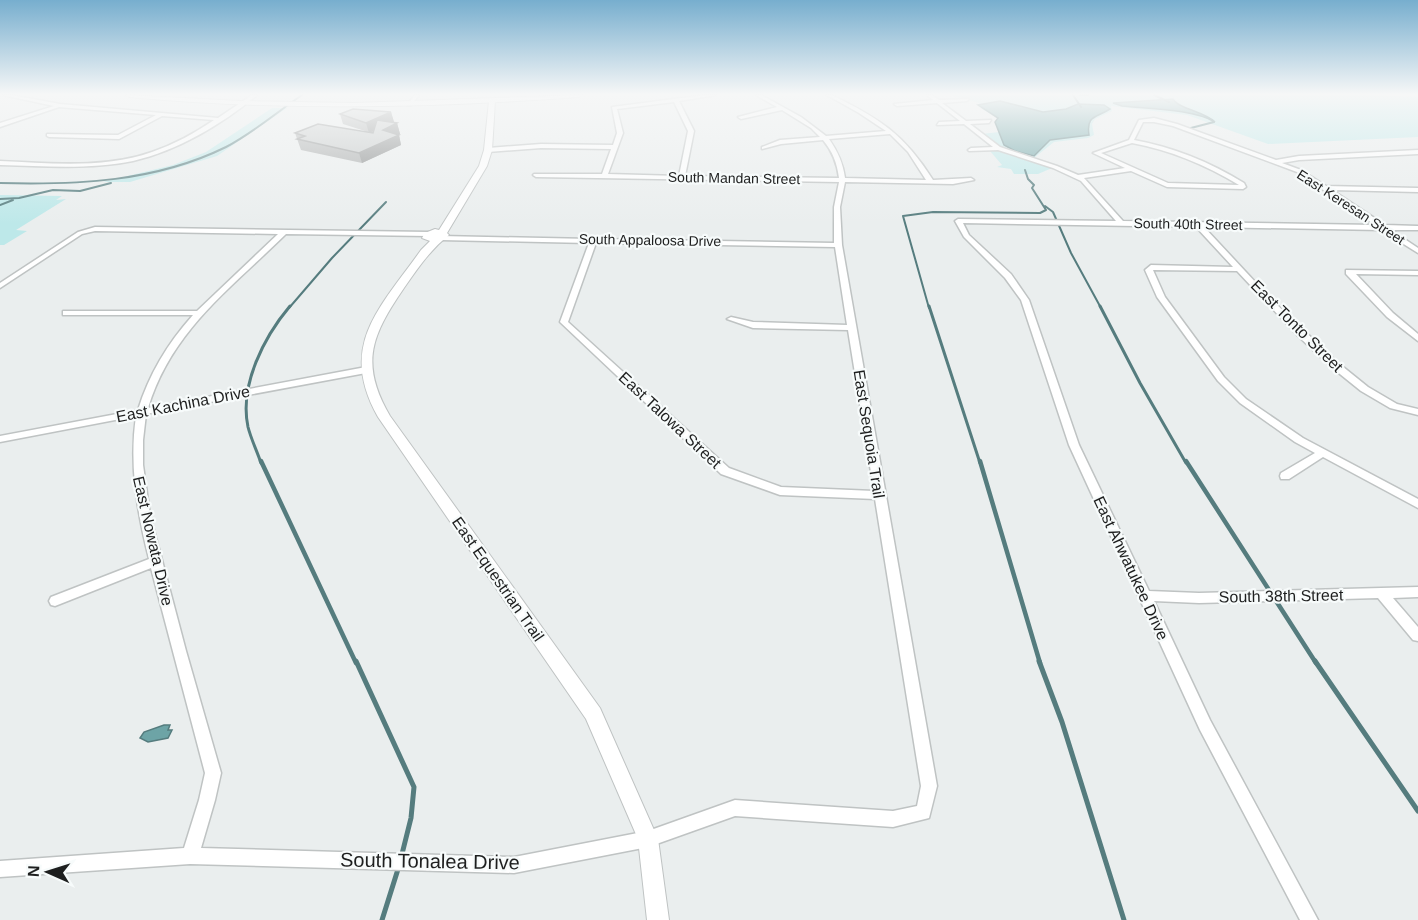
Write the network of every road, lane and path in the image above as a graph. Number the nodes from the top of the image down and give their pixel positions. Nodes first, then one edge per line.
1 (186, 138) edge
2 (489, 138) edge
3 (618, 138) edge
4 (689, 138) edge
5 (826, 138) joint
6 (898, 138) edge
7 (986, 138) edge
8 (1133, 138) edge
9 (1210, 138) edge
10 (1131, 141) junction
11 (615, 147) junction
12 (764, 148) dead end
13 (1001, 149) junction
14 (488, 150) junction
15 (971, 150) dead end
16 (1418, 152) edge
17 (1276, 162) junction
18 (0, 163) edge
19 (1132, 169) junction
20 (536, 174) dead end
21 (604, 176) junction
22 (681, 176) junction
23 (1078, 177) junction
24 (842, 180) junction
25 (971, 180) dead end
26 (932, 182) junction
27 (1325, 188) junction
28 (1418, 190) edge
29 (958, 221) joint
30 (1121, 223) junction
31 (1197, 224) junction
32 (1385, 228) junction
33 (1418, 228) edge
34 (283, 233) junction
35 (434, 238) junction
36 (594, 239) junction
37 (838, 245) junction
38 (1418, 252) edge
39 (1240, 269) junction
40 (1418, 273) edge
41 (0, 286) edge
42 (66, 313) dead end
43 (199, 313) junction
44 (731, 320) dead end
45 (852, 328) junction
46 (1418, 338) edge
47 (366, 370) junction
48 (142, 411) junction
49 (1413, 412) edge
50 (0, 439) edge
51 (1323, 453) junction
52 (1285, 476) dead end
53 (879, 495) junction
54 (1418, 504) edge
55 (156, 561) junction
56 (1418, 592) edge
57 (1381, 593) junction
58 (1144, 596) junction
59 (55, 601) dead end
60 (1418, 636) edge
61 (923, 812) joint
62 (648, 839) junction
63 (190, 856) junction
64 (0, 869) edge
65 (658, 920) edge
66 (1309, 920) edge

1 - 18 street
2 - 14 street, East Equestrian Trail
3 - 11 street
4 - 22 street
5 - 12 street
5 - 24 street, East Sequoia Trail
6 - 26 street
7 - 13 street
8 - 10 street, East Keresan Street
9 - 17 street, East Keresan Street
10 - 19 street
10 - 19 street
11 - 14 street
11 - 21 street
13 - 15 street
13 - 23 street
14 - 35 street, East Equestrian Trail
16 - 17 street
17 - 27 street, East Keresan Street
19 - 23 street
20 - 21 street, South Mandan Street
21 - 22 street, South Mandan Street
22 - 24 street, South Mandan Street
23 - 30 street
24 - 26 street, South Mandan Street
24 - 37 street, East Sequoia Trail
25 - 26 street, South Mandan Street
27 - 28 street
27 - 32 street, East Keresan Street
29 - 30 street, South 40th Street
29 - 58 street, East Ahwatukee Drive
30 - 31 street, South 40th Street
31 - 32 street, South 40th Street
31 - 39 street, East Tonto Street
32 - 33 street, South 40th Street
32 - 38 street, East Keresan Street
34 - 35 street, South Appaloosa Drive
34 - 41 street, South Appaloosa Drive
34 - 43 street, East Nowata Drive
35 - 36 street, South Appaloosa Drive
35 - 47 street, East Equestrian Trail
36 - 37 street, South Appaloosa Drive
36 - 53 street, East Talowa Street
37 - 45 street, East Sequoia Trail
39 - 49 street, East Tonto Street
39 - 51 street
40 - 46 street
42 - 43 street
43 - 48 street, East Nowata Drive
44 - 45 street
45 - 53 street, East Sequoia Trail
47 - 48 street, East Kachina Drive
47 - 62 street, East Equestrian Trail
48 - 50 street, East Kachina Drive
48 - 55 street, East Nowata Drive
51 - 52 street
51 - 54 street
53 - 61 street, East Sequoia Trail
55 - 59 street
55 - 63 street, East Nowata Drive
56 - 57 street, South 38th Street
57 - 58 street, South 38th Street
57 - 60 street
58 - 66 street, East Ahwatukee Drive
61 - 62 street, South Tonalea Drive
62 - 63 street, South Tonalea Drive
62 - 65 street, East Equestrian Trail
63 - 64 street, South Tonalea Drive

